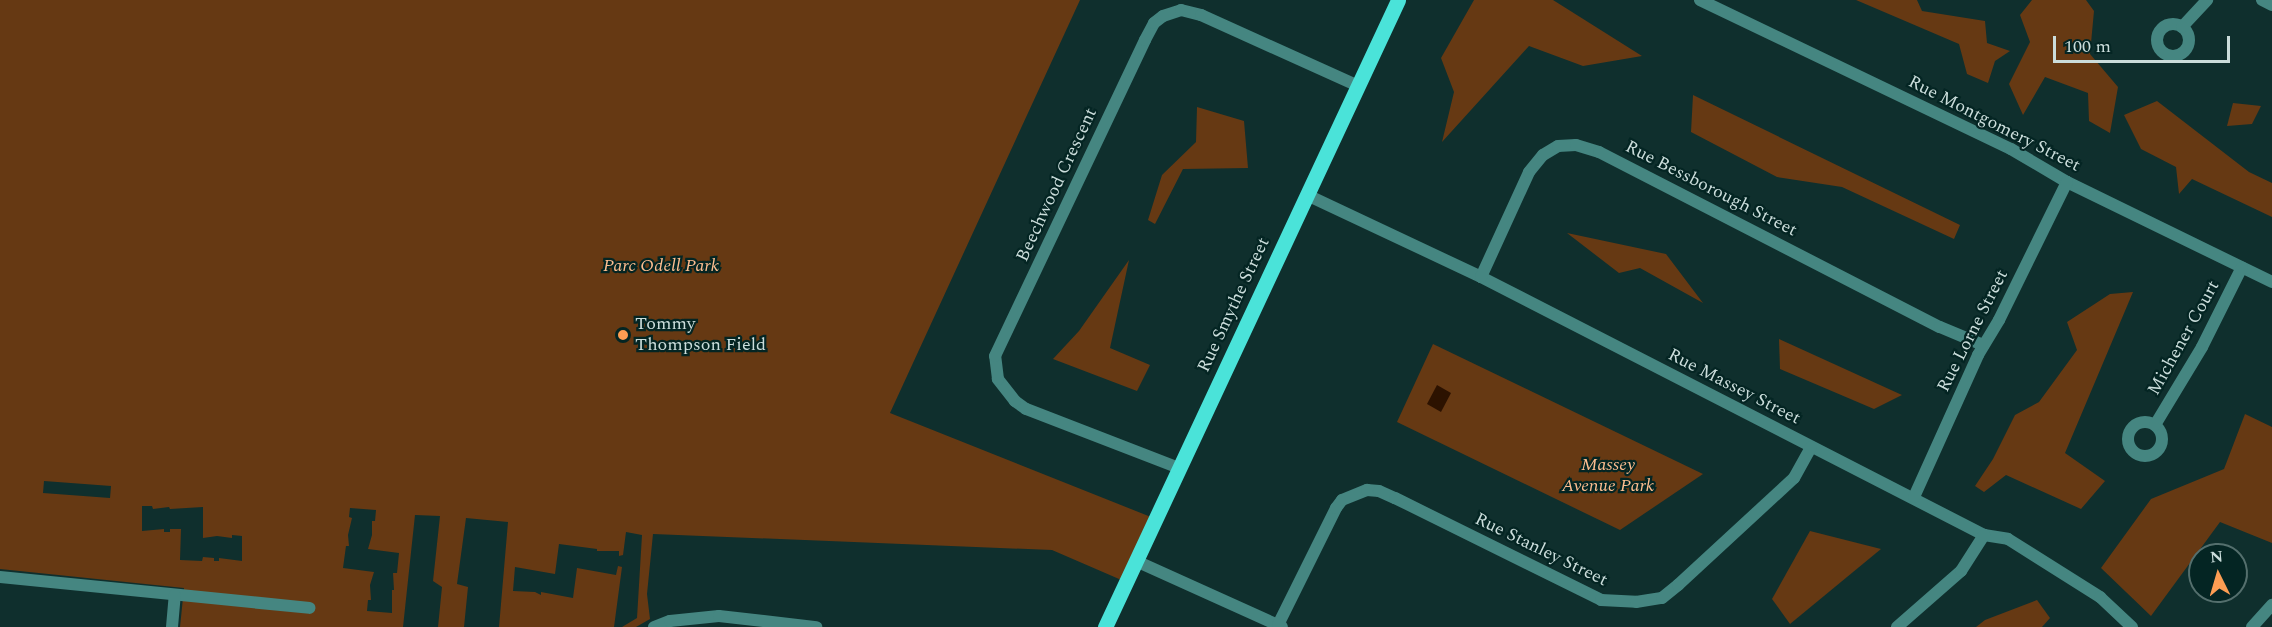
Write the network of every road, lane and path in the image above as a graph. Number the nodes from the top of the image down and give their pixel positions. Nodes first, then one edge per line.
1 (1398, 0) edge
2 (1700, 0) edge
3 (2207, 0) edge
4 (2262, 0) edge
5 (2272, 5) edge
6 (2182, 27) dead end
7 (1358, 86) junction
8 (2067, 182) junction
9 (1307, 195) junction
10 (2242, 267) junction
11 (1481, 277) junction
12 (2272, 282) edge
13 (1983, 345) junction
14 (2155, 425) dead end
15 (1811, 447) junction
16 (1179, 468) junction
17 (1914, 497) junction
18 (1984, 535) junction
19 (1136, 561) junction
20 (0, 577) edge
21 (175, 596) junction
22 (2272, 605) edge
23 (309, 608) dead end
24 (1280, 626) edge
25 (2254, 626) edge
26 (172, 627) edge
27 (654, 627) edge
28 (816, 627) edge
29 (1105, 627) edge
30 (1897, 627) edge
31 (2132, 627) edge

1 - 7 main road, Rue Smythe Street
2 - 8 street, Rue Montgomery Street
3 - 6 street
4 - 5 street
7 - 9 main road, Rue Smythe Street
7 - 16 street, Beechwood Crescent
8 - 10 street, Rue Montgomery Street
8 - 13 street, Rue Lorne Street
9 - 11 street, Rue Massey Street
9 - 16 main road, Rue Smythe Street
10 - 12 street, Rue Montgomery Street
10 - 14 street, Michener Court
11 - 13 street, Rue Bessborough Street
11 - 15 street, Rue Massey Street
13 - 17 street, Rue Lorne Street
15 - 17 street, Rue Massey Street
15 - 24 street, Rue Stanley Street
16 - 19 main road, Rue Smythe Street
17 - 18 street, Rue Massey Street
18 - 30 street
18 - 31 street, Rue Massey Street
19 - 24 street
19 - 29 main road, Rue Smythe Street
20 - 21 street
21 - 23 street
21 - 26 street
22 - 25 street
27 - 28 street

